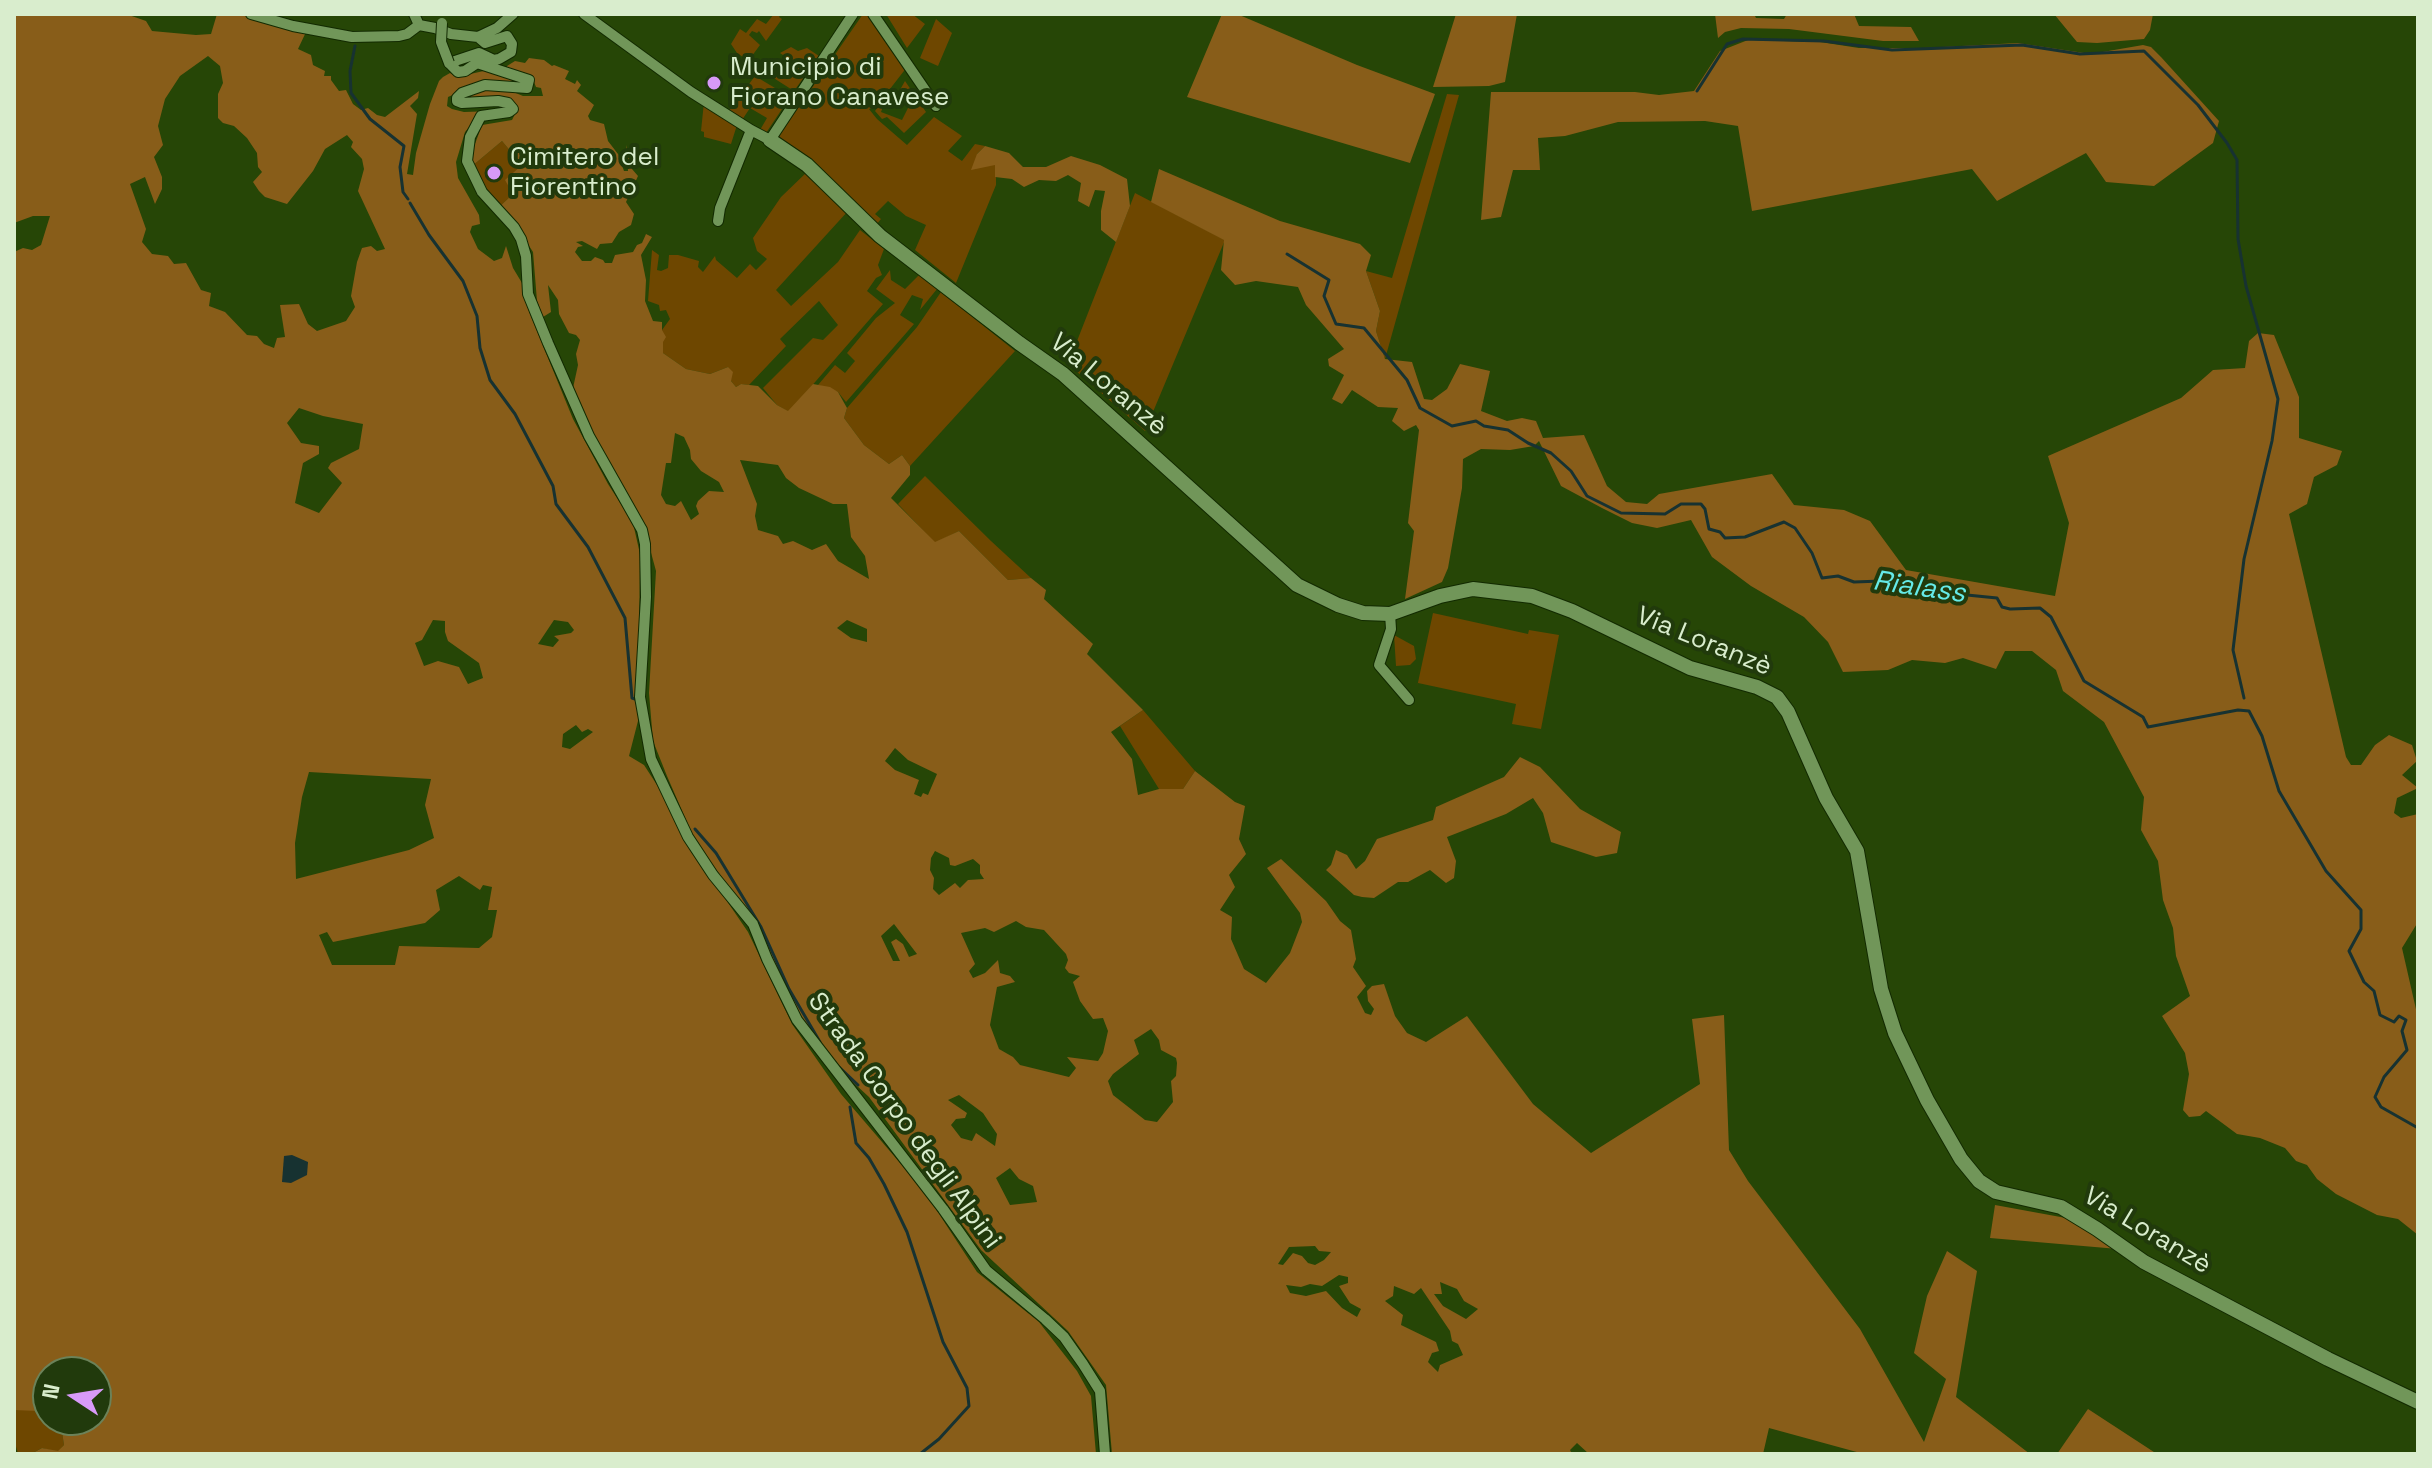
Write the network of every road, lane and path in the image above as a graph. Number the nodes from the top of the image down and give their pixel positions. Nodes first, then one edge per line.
1 (251, 14) edge
2 (414, 14) edge
3 (513, 14) edge
4 (584, 14) edge
5 (853, 14) edge
6 (873, 14) edge
7 (442, 18) edge
8 (419, 25) junction
9 (478, 37) junction
10 (449, 63) junction
11 (936, 106) dead end
12 (751, 130) junction
13 (770, 140) junction
14 (718, 221) dead end
15 (1390, 614) junction
16 (1409, 700) dead end
17 (2418, 1402) edge
18 (1105, 1454) edge

1 - 8 street
2 - 8 street
3 - 9 street
4 - 12 street
5 - 13 street
6 - 11 street
7 - 10 street, bridge
8 - 9 street
9 - 10 street
10 - 18 street, Strada Corpo degli Alpini
12 - 13 street
12 - 14 street
13 - 15 street, Via Loranzè
15 - 16 street
15 - 17 street, Via Loranzè

